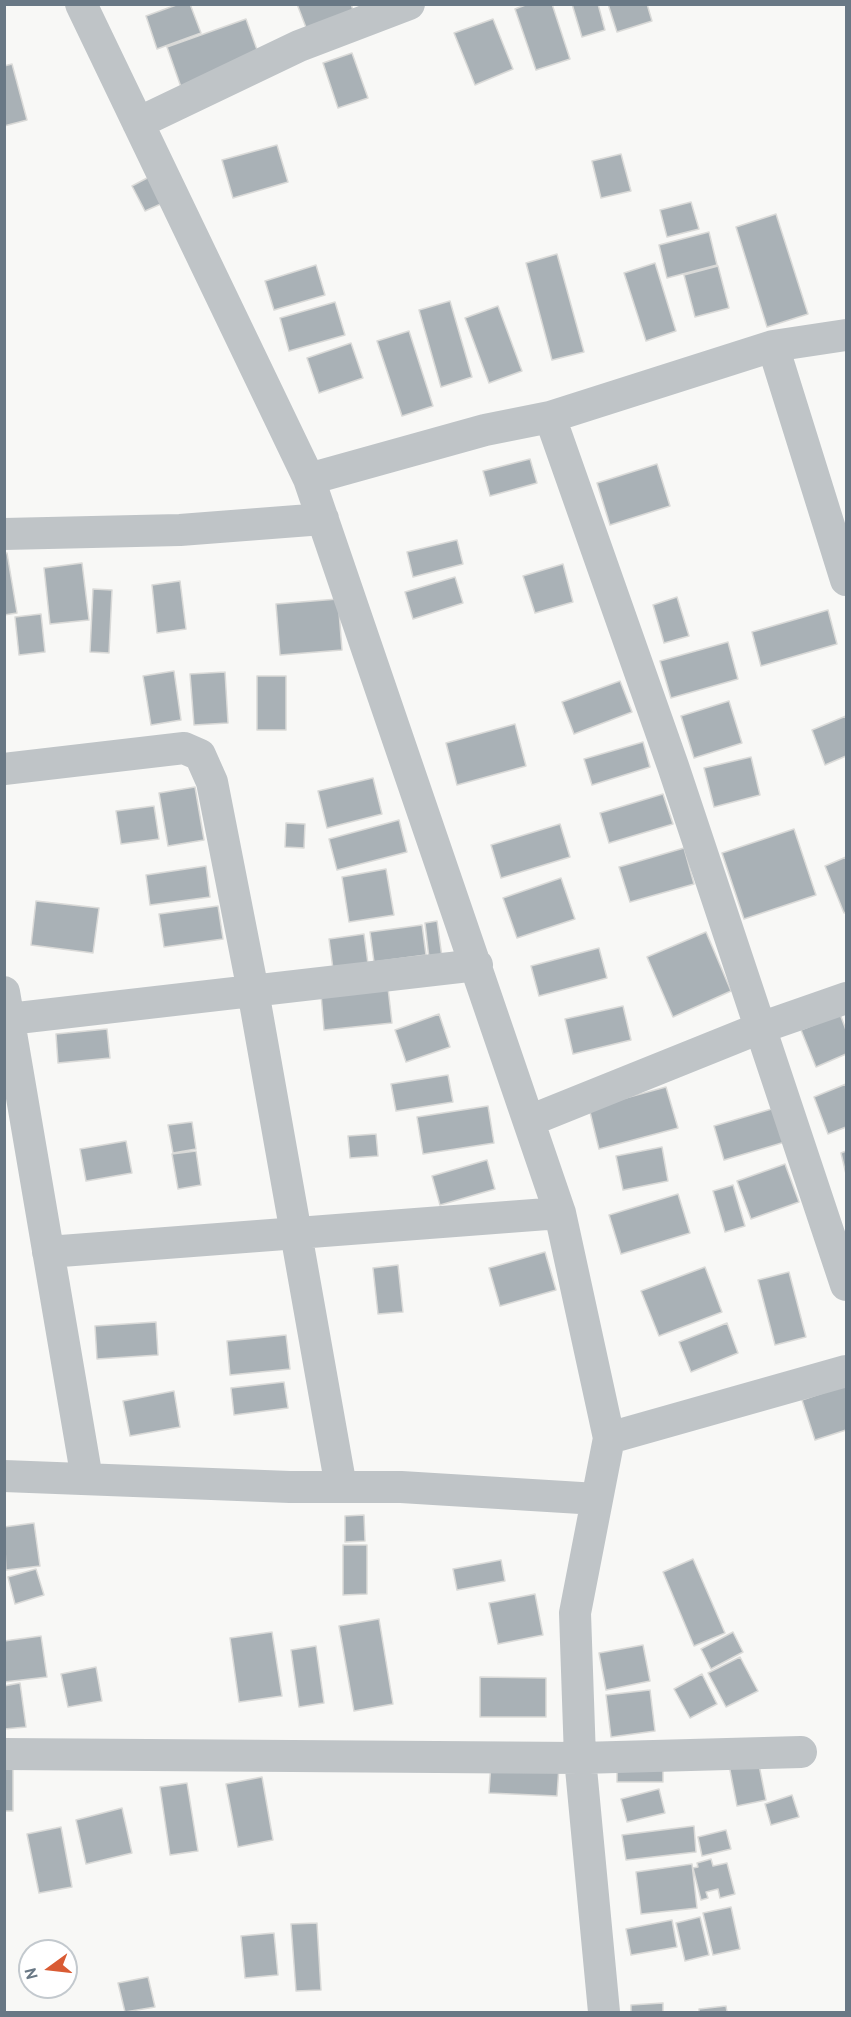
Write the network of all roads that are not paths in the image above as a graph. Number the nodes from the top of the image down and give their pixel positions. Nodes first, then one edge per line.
1 (81, 4) edge
2 (409, 4) edge
3 (138, 123) junction
4 (846, 335) edge
5 (773, 346) junction
6 (550, 417) junction
7 (309, 479) junction
8 (323, 519) junction
9 (4, 534) edge
10 (846, 580) edge
11 (4, 769) edge
12 (477, 965) junction
13 (253, 991) junction
14 (846, 998) edge
15 (7, 1005) edge
16 (760, 1028) junction
17 (529, 1120) junction
18 (560, 1213) junction
19 (298, 1233) junction
20 (48, 1252) junction
21 (846, 1285) edge
22 (846, 1371) edge
23 (609, 1438) junction
24 (4, 1476) edge
25 (87, 1479) junction
26 (341, 1487) junction
27 (597, 1499) junction
28 (801, 1752) dead end
29 (4, 1754) edge
30 (580, 1758) junction
31 (604, 2013) edge

1 - 3 street
2 - 3 street
3 - 7 street
4 - 5 street
5 - 6 street
5 - 10 street
6 - 7 street
6 - 16 street
7 - 8 street
8 - 9 street
8 - 12 street
11 - 13 street
12 - 13 street
12 - 17 street
13 - 15 street
13 - 19 street
14 - 16 street
15 - 20 street
16 - 17 street
16 - 21 street
17 - 18 street
18 - 19 street
18 - 23 street
19 - 20 street
19 - 26 street
20 - 25 street
22 - 23 street
23 - 27 street
24 - 25 street
25 - 26 street
26 - 27 street
27 - 30 street
28 - 30 street
29 - 30 street
30 - 31 street

